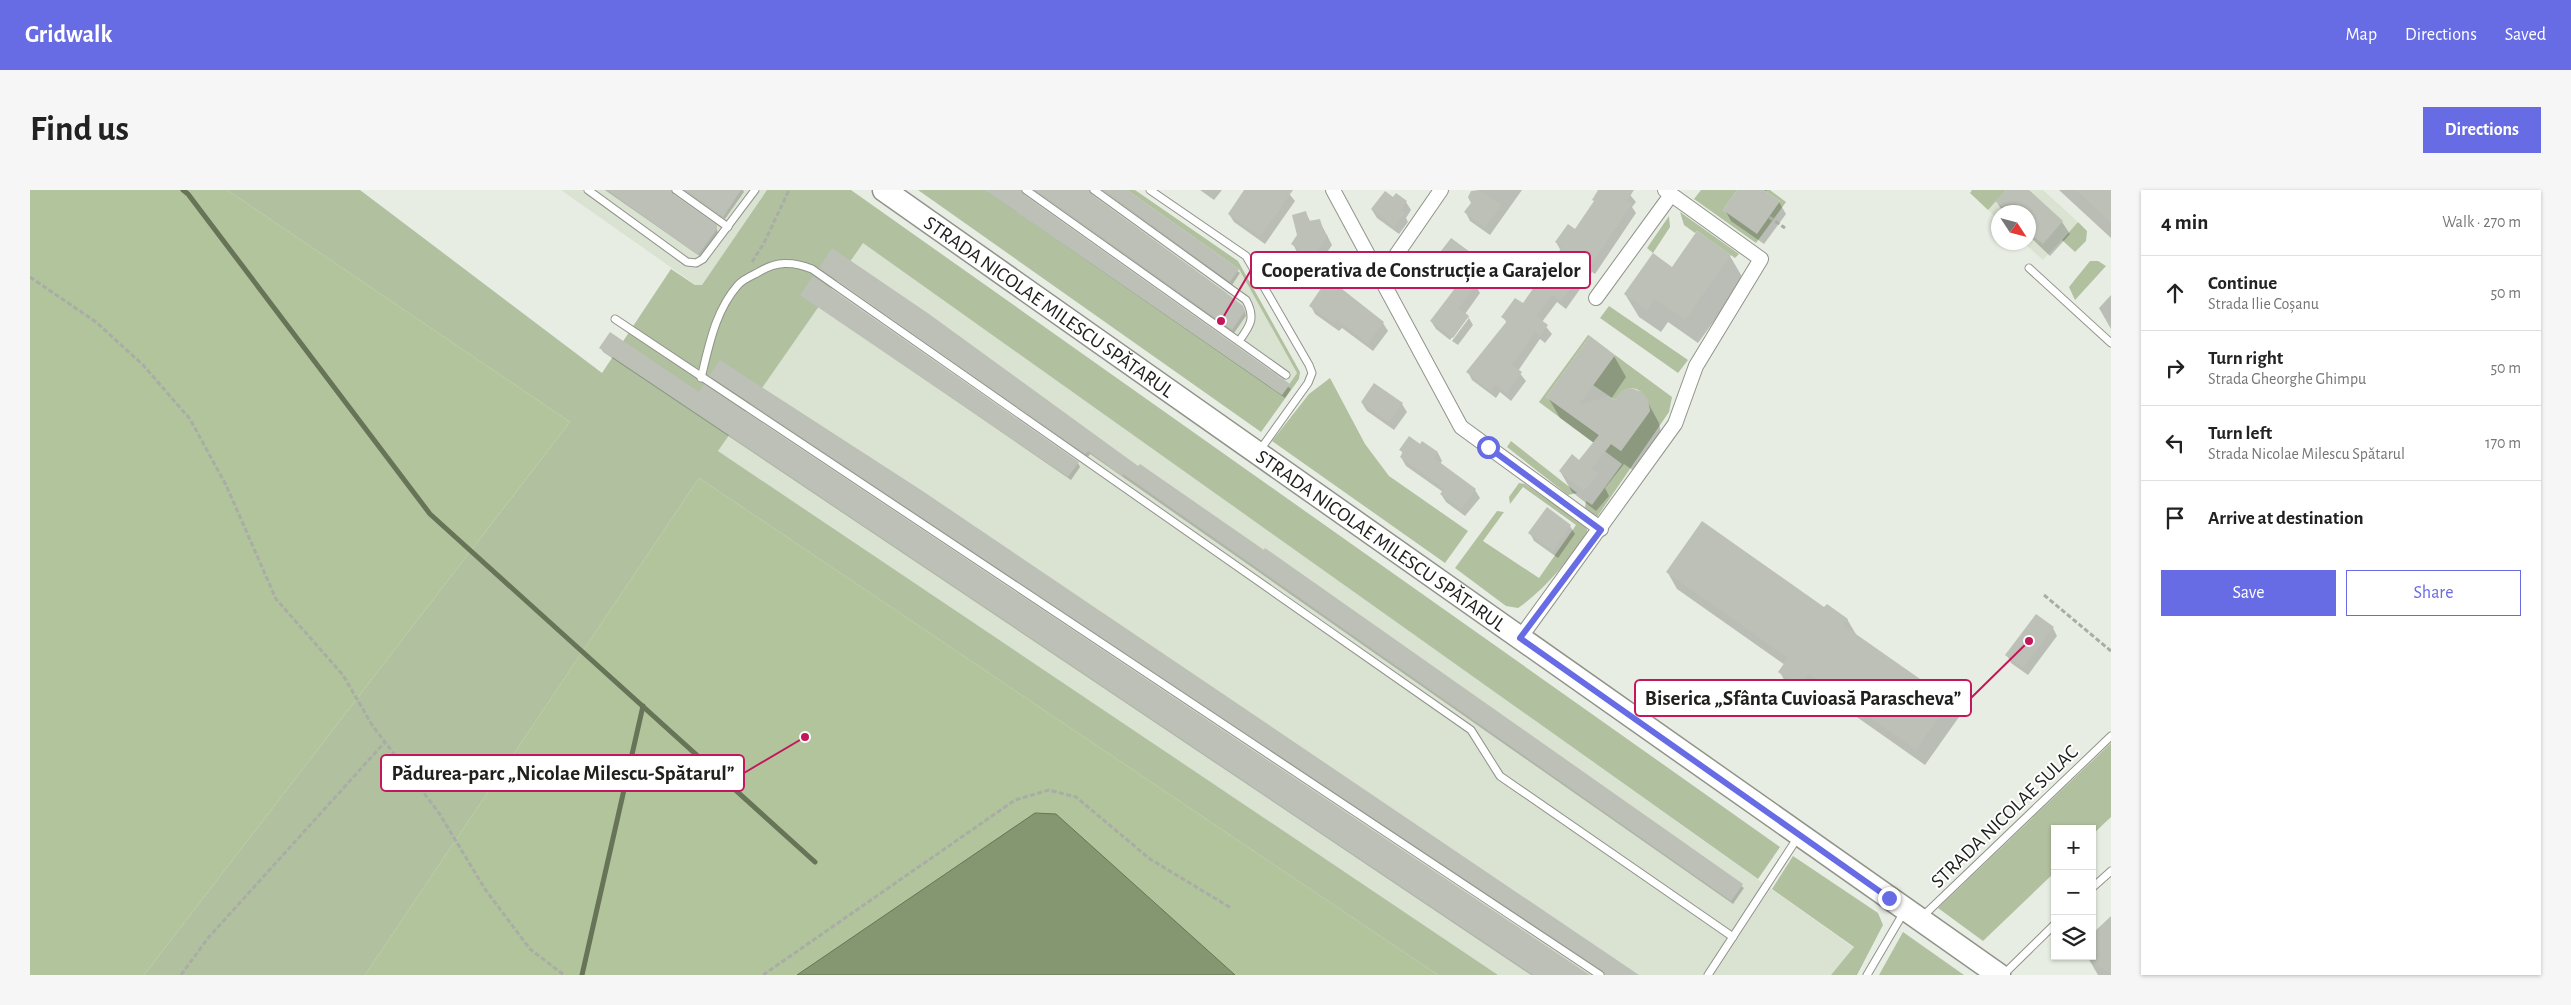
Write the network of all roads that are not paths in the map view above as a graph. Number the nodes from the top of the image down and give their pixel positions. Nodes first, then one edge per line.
1 (588, 190) edge
2 (676, 190) edge
3 (755, 190) edge
4 (884, 190) edge
5 (1026, 190) edge
6 (1094, 190) edge
7 (1150, 190) edge
8 (1333, 190) edge
9 (1441, 190) edge
10 (1668, 193) edge
11 (728, 227) junction
12 (2029, 268) dead end
13 (1380, 277) junction
14 (1596, 298) dead end
15 (615, 319) dead end
16 (1239, 341) junction
17 (2111, 343) edge
18 (1286, 375) dead end
19 (701, 378) junction
20 (1258, 453) junction
21 (1601, 530) junction
22 (1520, 638) junction
23 (2111, 736) edge
24 (1800, 834) junction
25 (2111, 871) edge
26 (2096, 884) edge
27 (1913, 914) junction
28 (2051, 928) edge
29 (1733, 936) junction
30 (1600, 975) edge
31 (1708, 975) edge
32 (1868, 975) edge
33 (2001, 975) edge

1 - 11 lane
2 - 11 lane
3 - 11 lane
4 - 20 main road, STRADA NICOLAE MILESCU SPĂTARUL
5 - 16 lane
6 - 16 lane
7 - 20 lane
8 - 13 street
9 - 13 street
10 - 14 street
10 - 21 street
12 - 17 lane
13 - 21 street
15 - 19 lane
16 - 18 lane
19 - 29 lane
19 - 30 lane
20 - 22 main road, STRADA NICOLAE MILESCU SPĂTARUL
21 - 22 street
22 - 24 main road, STRADA NICOLAE MILESCU SPĂTARUL
23 - 27 lane, STRADA NICOLAE SULAC
24 - 27 main road, STRADA NICOLAE MILESCU SPĂTARUL
24 - 29 lane
25 - 26 lane
27 - 32 lane, STRADA NICOLAE SULAC
27 - 33 main road, STRADA NICOLAE MILESCU SPĂTARUL
28 - 33 lane
29 - 31 lane

